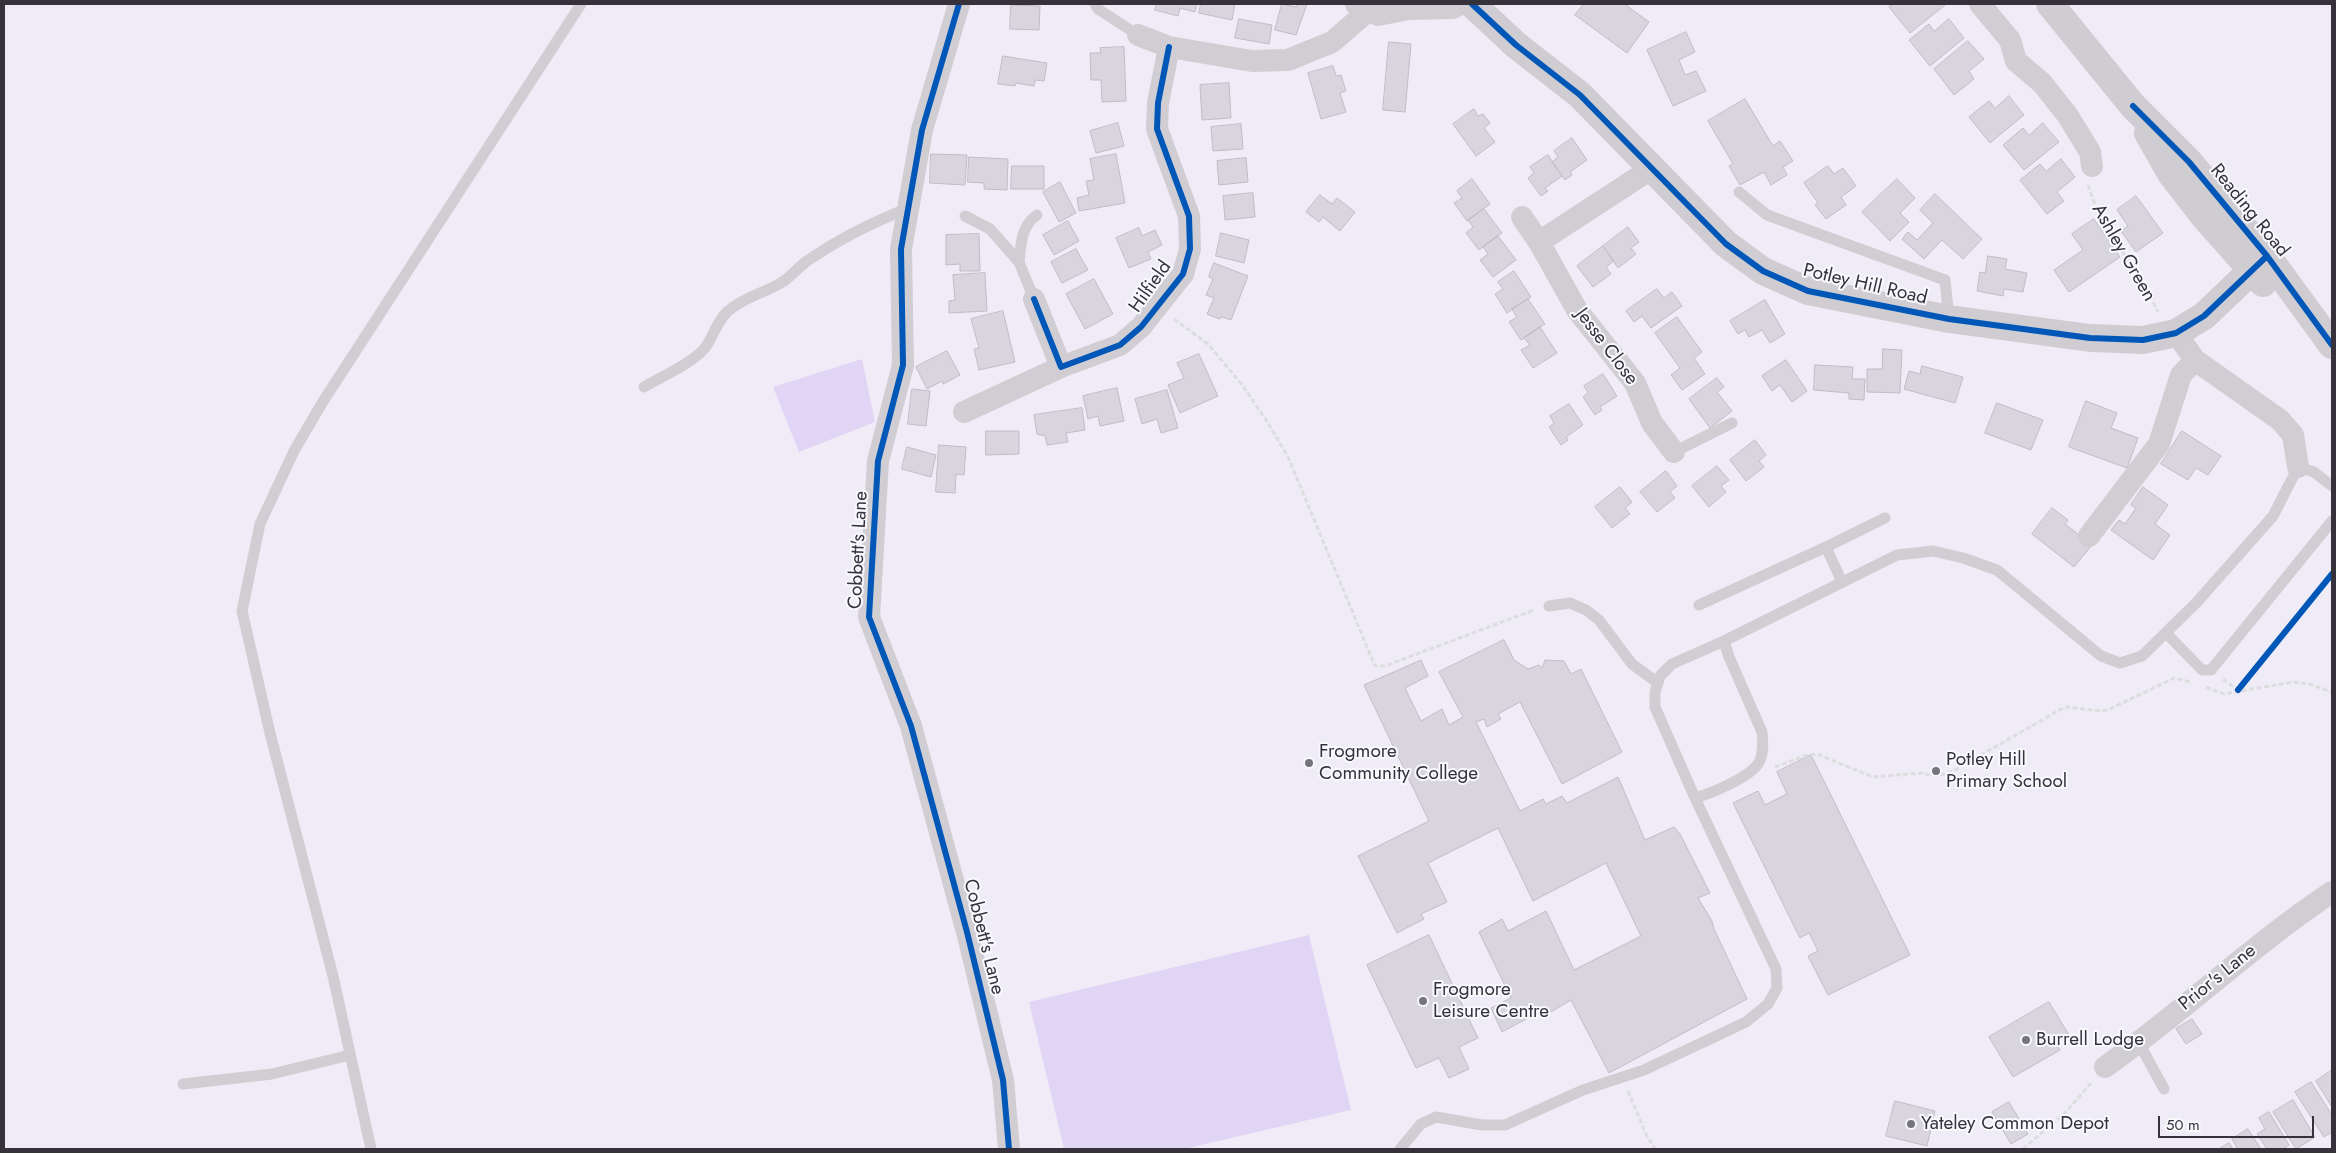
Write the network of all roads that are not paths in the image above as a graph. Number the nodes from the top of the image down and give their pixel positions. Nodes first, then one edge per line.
1 (582, 4) edge
2 (959, 4) edge
3 (1095, 4) edge
4 (1461, 4) edge
5 (1472, 4) edge
6 (1980, 4) edge
7 (2050, 4) edge
8 (1362, 7) edge
9 (1138, 35) joint
10 (1169, 48) junction
11 (2092, 166) road end
12 (1651, 169) junction
13 (1739, 192) dead end
14 (909, 208) junction
15 (1037, 215) dead end
16 (965, 216) dead end
17 (1522, 217) dead end
18 (1539, 242) junction
19 (1019, 262) junction
20 (2260, 263) junction
21 (1034, 299) joint
22 (1949, 319) junction
23 (2176, 333) junction
24 (2332, 345) edge
25 (2195, 360) junction
26 (2332, 360) edge
27 (1061, 366) junction
28 (644, 387) dead end
29 (964, 412) dead end
30 (1732, 424) dead end
31 (1674, 452) joint
32 (2298, 467) junction
33 (2332, 486) edge
34 (1885, 518) dead end
35 (2332, 521) edge
36 (2089, 536) dead end
37 (1826, 548) junction
38 (1842, 582) junction
39 (1699, 605) dead end
40 (1549, 606) road end
41 (2166, 632) junction
42 (1724, 641) junction
43 (1658, 683) junction
44 (1695, 798) junction
45 (2332, 892) edge
46 (2139, 1043) junction
47 (350, 1055) junction
48 (2105, 1067) road end
49 (183, 1084) dead end
50 (2164, 1089) dead end
51 (371, 1149) edge
52 (1008, 1149) edge
53 (1400, 1149) edge

1 - 47 lane
2 - 14 street, Cobbett's Lane
3 - 9 lane
4 - 8 street
5 - 12 street, Potley Hill Road
6 - 11 street
7 - 20 street, Reading Road
8 - 10 street
9 - 10 street
10 - 27 street, Hilfield
12 - 18 street
12 - 22 street, Potley Hill Road
13 - 22 lane
14 - 28 lane
14 - 52 street, Cobbett's Lane
15 - 19 lane
16 - 19 lane
17 - 18 street, Jesse Close
18 - 31 street, Jesse Close
19 - 21 lane
20 - 23 street, Potley Hill Road
20 - 24 street, Reading Road
20 - 26 street, Reading Road
21 - 27 street
22 - 23 street, Potley Hill Road
23 - 25 street
25 - 32 street
25 - 36 street
27 - 29 street, Hilfield
30 - 31 lane
32 - 33 lane
32 - 41 lane
34 - 37 lane
35 - 41 lane
37 - 38 lane
37 - 39 lane
38 - 41 lane
38 - 42 lane
40 - 43 lane
42 - 43 lane
42 - 44 lane
43 - 44 lane
44 - 53 lane
45 - 46 street, Prior's Lane
46 - 48 street, Prior's Lane
46 - 50 lane
47 - 49 lane
47 - 51 lane

